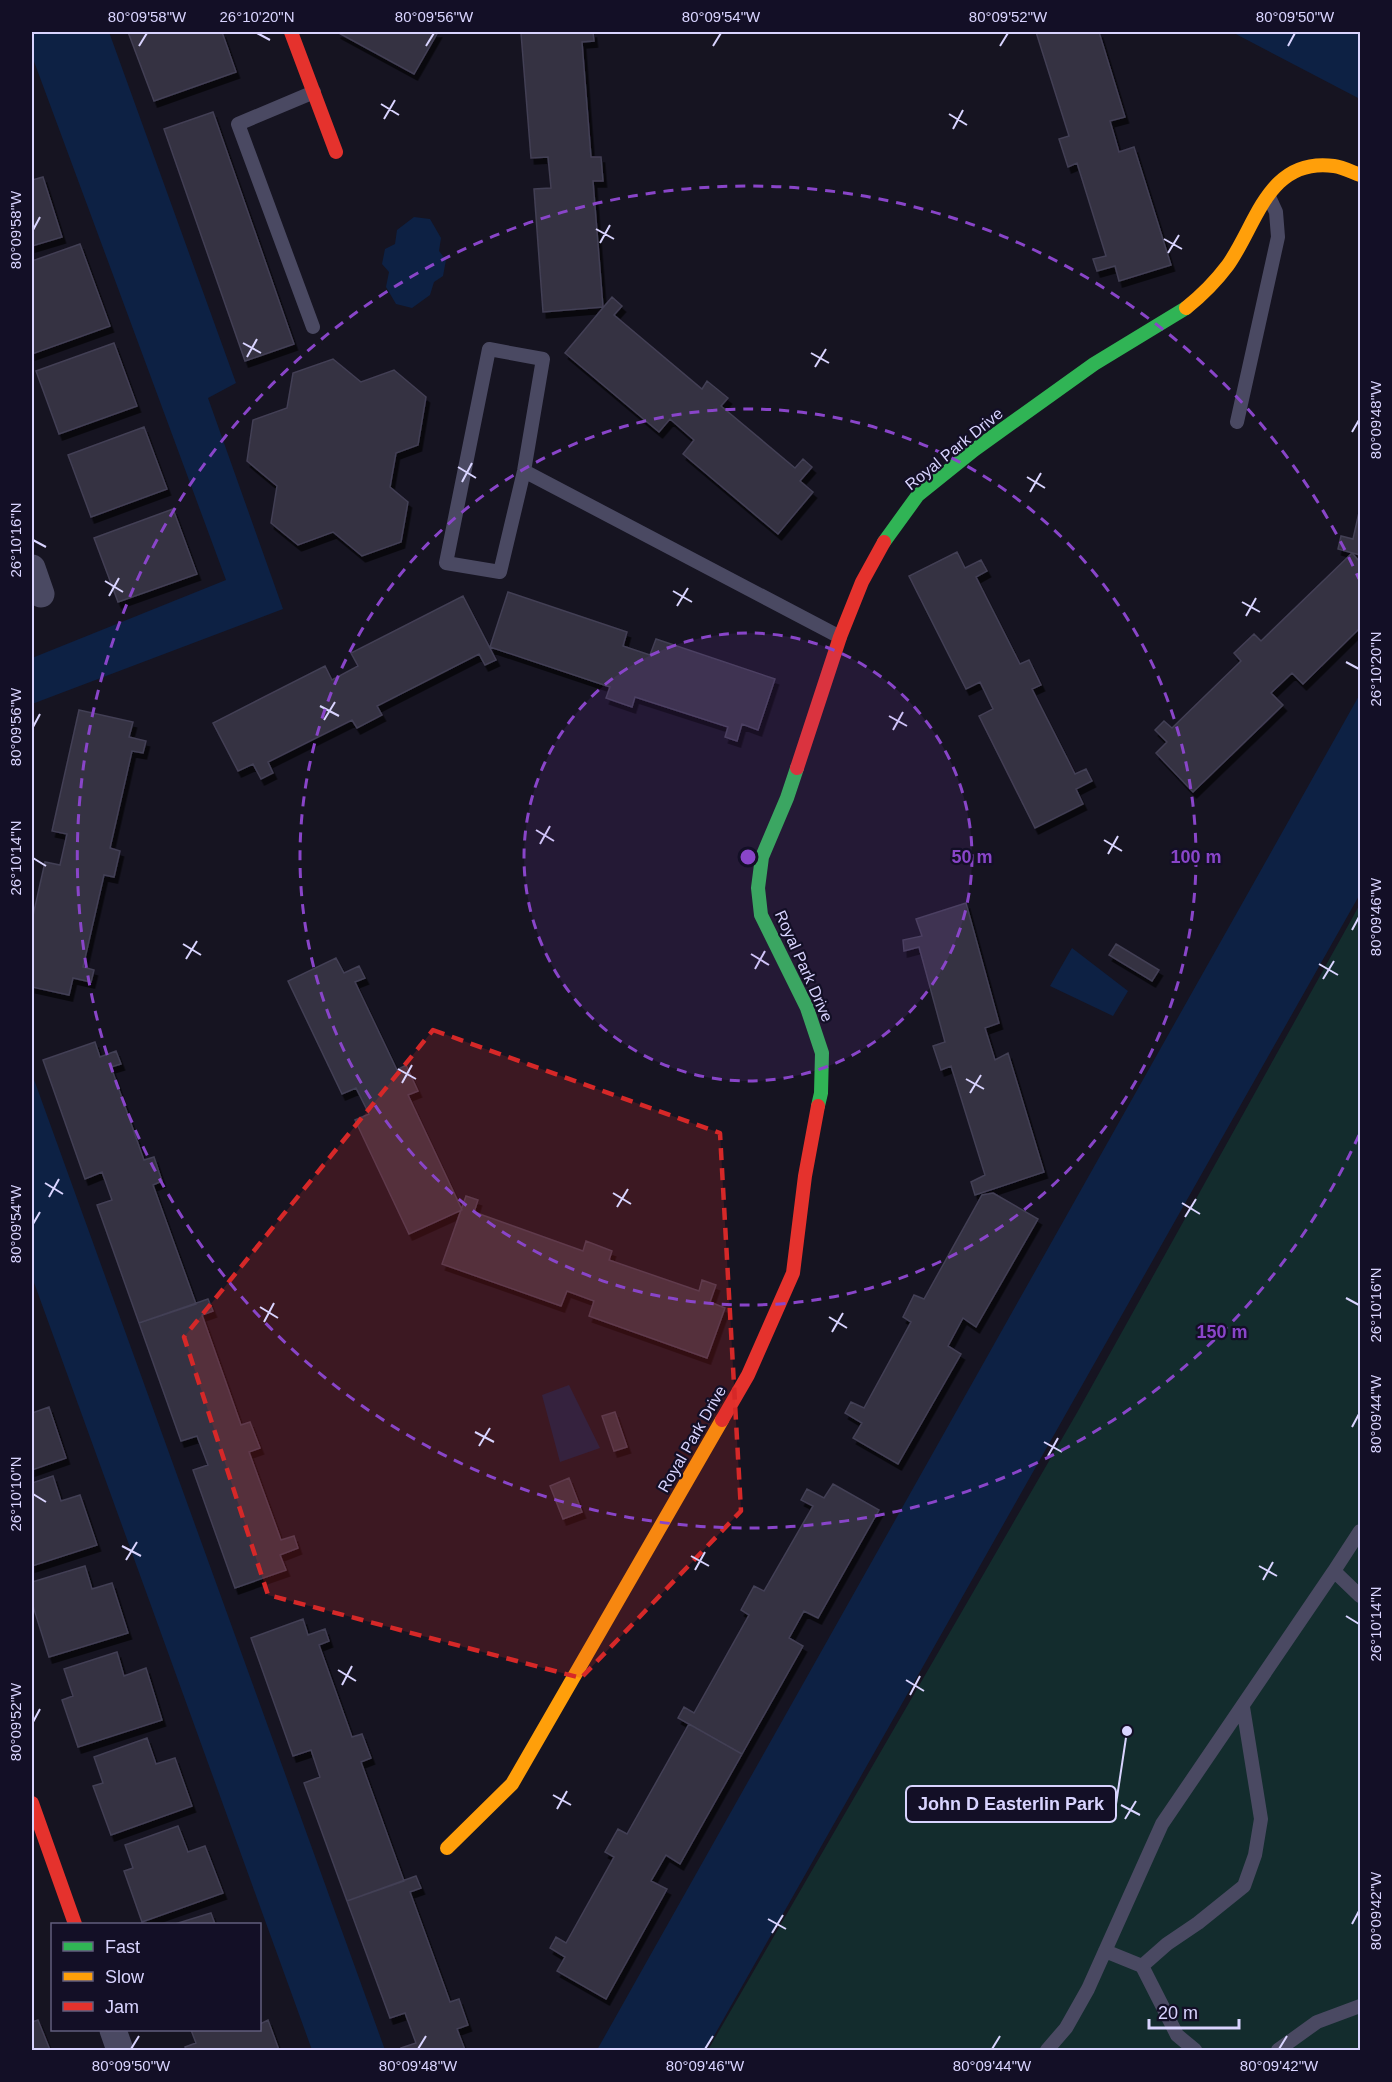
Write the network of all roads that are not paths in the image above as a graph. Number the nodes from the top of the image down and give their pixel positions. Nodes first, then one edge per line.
1 (291, 32) edge
2 (314, 92) junction
3 (336, 152) dead end
4 (1360, 176) edge
5 (1268, 194) junction
6 (313, 327) dead end
7 (1237, 423) dead end
8 (524, 471) junction
9 (32, 568) edge
10 (41, 594) dead end
11 (840, 637) junction
12 (1360, 1531) edge
13 (1334, 1571) junction
14 (1360, 1596) edge
15 (1243, 1707) junction
16 (32, 1803) edge
17 (447, 1848) dead end
18 (75, 1923) edge
19 (1105, 1952) junction
20 (1142, 1966) junction
21 (1360, 2006) edge
22 (113, 2031) edge
23 (120, 2050) edge
24 (1047, 2050) edge
25 (1195, 2050) edge
26 (1278, 2050) edge

1 - 2 street
2 - 3 street
2 - 6 lane
4 - 5 street, Royal Park Drive
5 - 7 lane
5 - 11 street, Royal Park Drive
8 - 8 lane
8 - 11 lane
9 - 10 street
11 - 17 street, Royal Park Drive
12 - 13 lane
13 - 14 lane
13 - 15 lane
15 - 19 lane
15 - 20 lane
16 - 18 street
19 - 20 lane
19 - 24 lane
20 - 25 lane
21 - 26 lane
22 - 23 street

